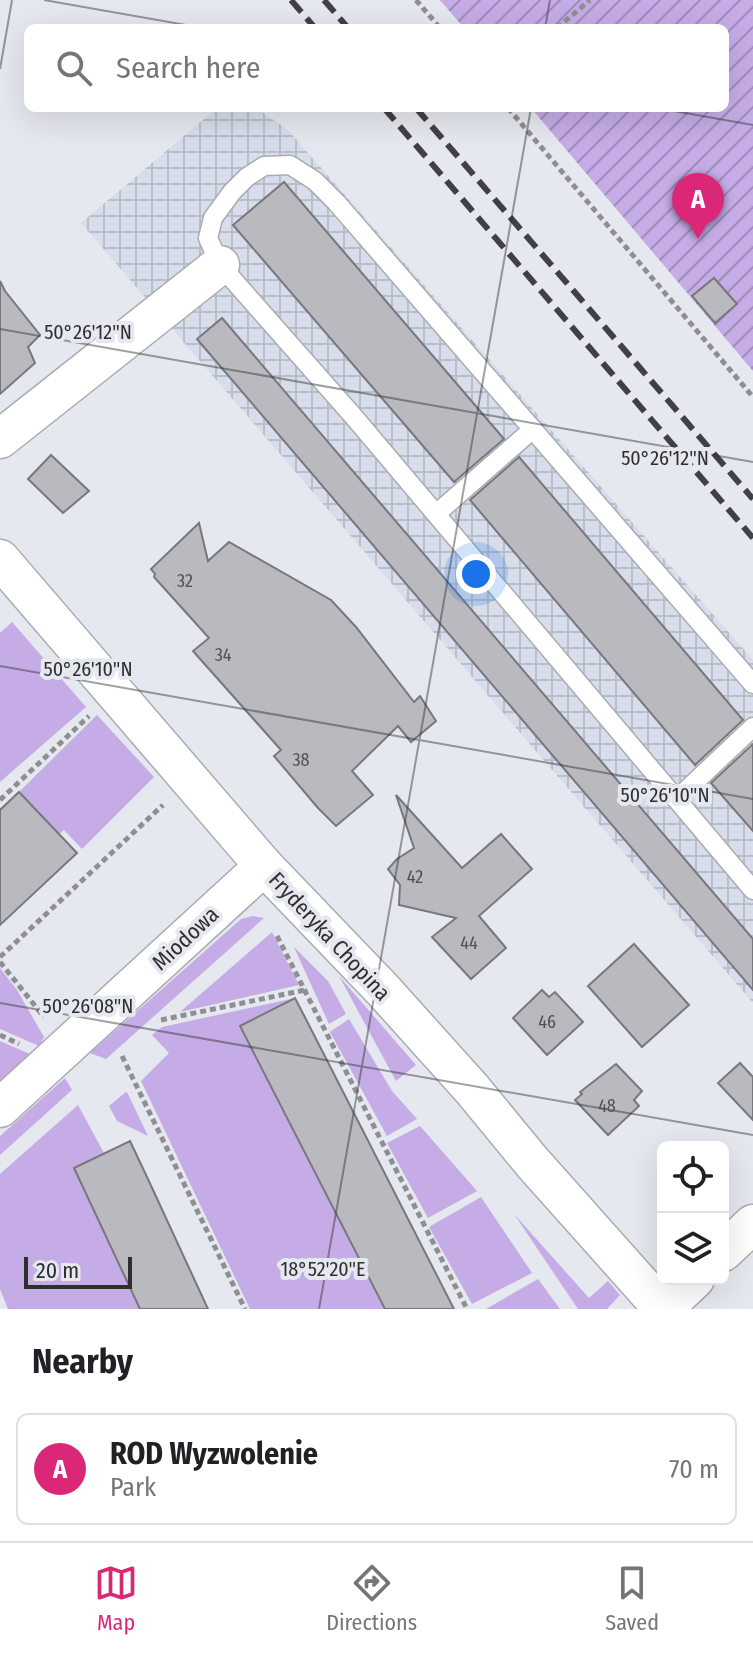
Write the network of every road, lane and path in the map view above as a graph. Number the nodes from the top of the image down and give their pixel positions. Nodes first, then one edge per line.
1 (416, 0) edge
2 (590, 0) edge
3 (437, 24) edge
4 (562, 24) edge
5 (511, 112) edge
6 (220, 265) junction
7 (753, 397) edge
8 (533, 429) junction
9 (0, 439) edge
10 (436, 514) junction
11 (0, 559) edge
12 (753, 684) edge
13 (95, 710) dead end
14 (753, 727) edge
15 (173, 796) dead end
16 (677, 799) junction
17 (0, 800) edge
18 (264, 866) junction
19 (753, 890) edge
20 (277, 936) dead end
21 (0, 959) edge
22 (305, 990) junction
23 (161, 1020) dead end
24 (67, 1046) junction
25 (122, 1056) dead end
26 (0, 1108) edge
27 (753, 1224) edge
28 (729, 1246) edge
29 (689, 1285) edge
30 (245, 1309) edge
31 (467, 1309) edge
32 (663, 1309) edge

1 - 3 path
2 - 4 path
5 - 7 path
6 - 8 lane
6 - 9 street
6 - 10 lane
8 - 10 lane
8 - 12 lane
10 - 16 lane
11 - 18 street, Fryderyka Chopina
13 - 17 path
14 - 16 lane
15 - 21 path
16 - 19 lane
18 - 24 street, Miodowa
18 - 32 street, Fryderyka Chopina
20 - 22 path
21 - 24 path
22 - 23 path
22 - 31 path
24 - 26 street, Miodowa
25 - 30 path
27 - 28 street
29 - 32 street

